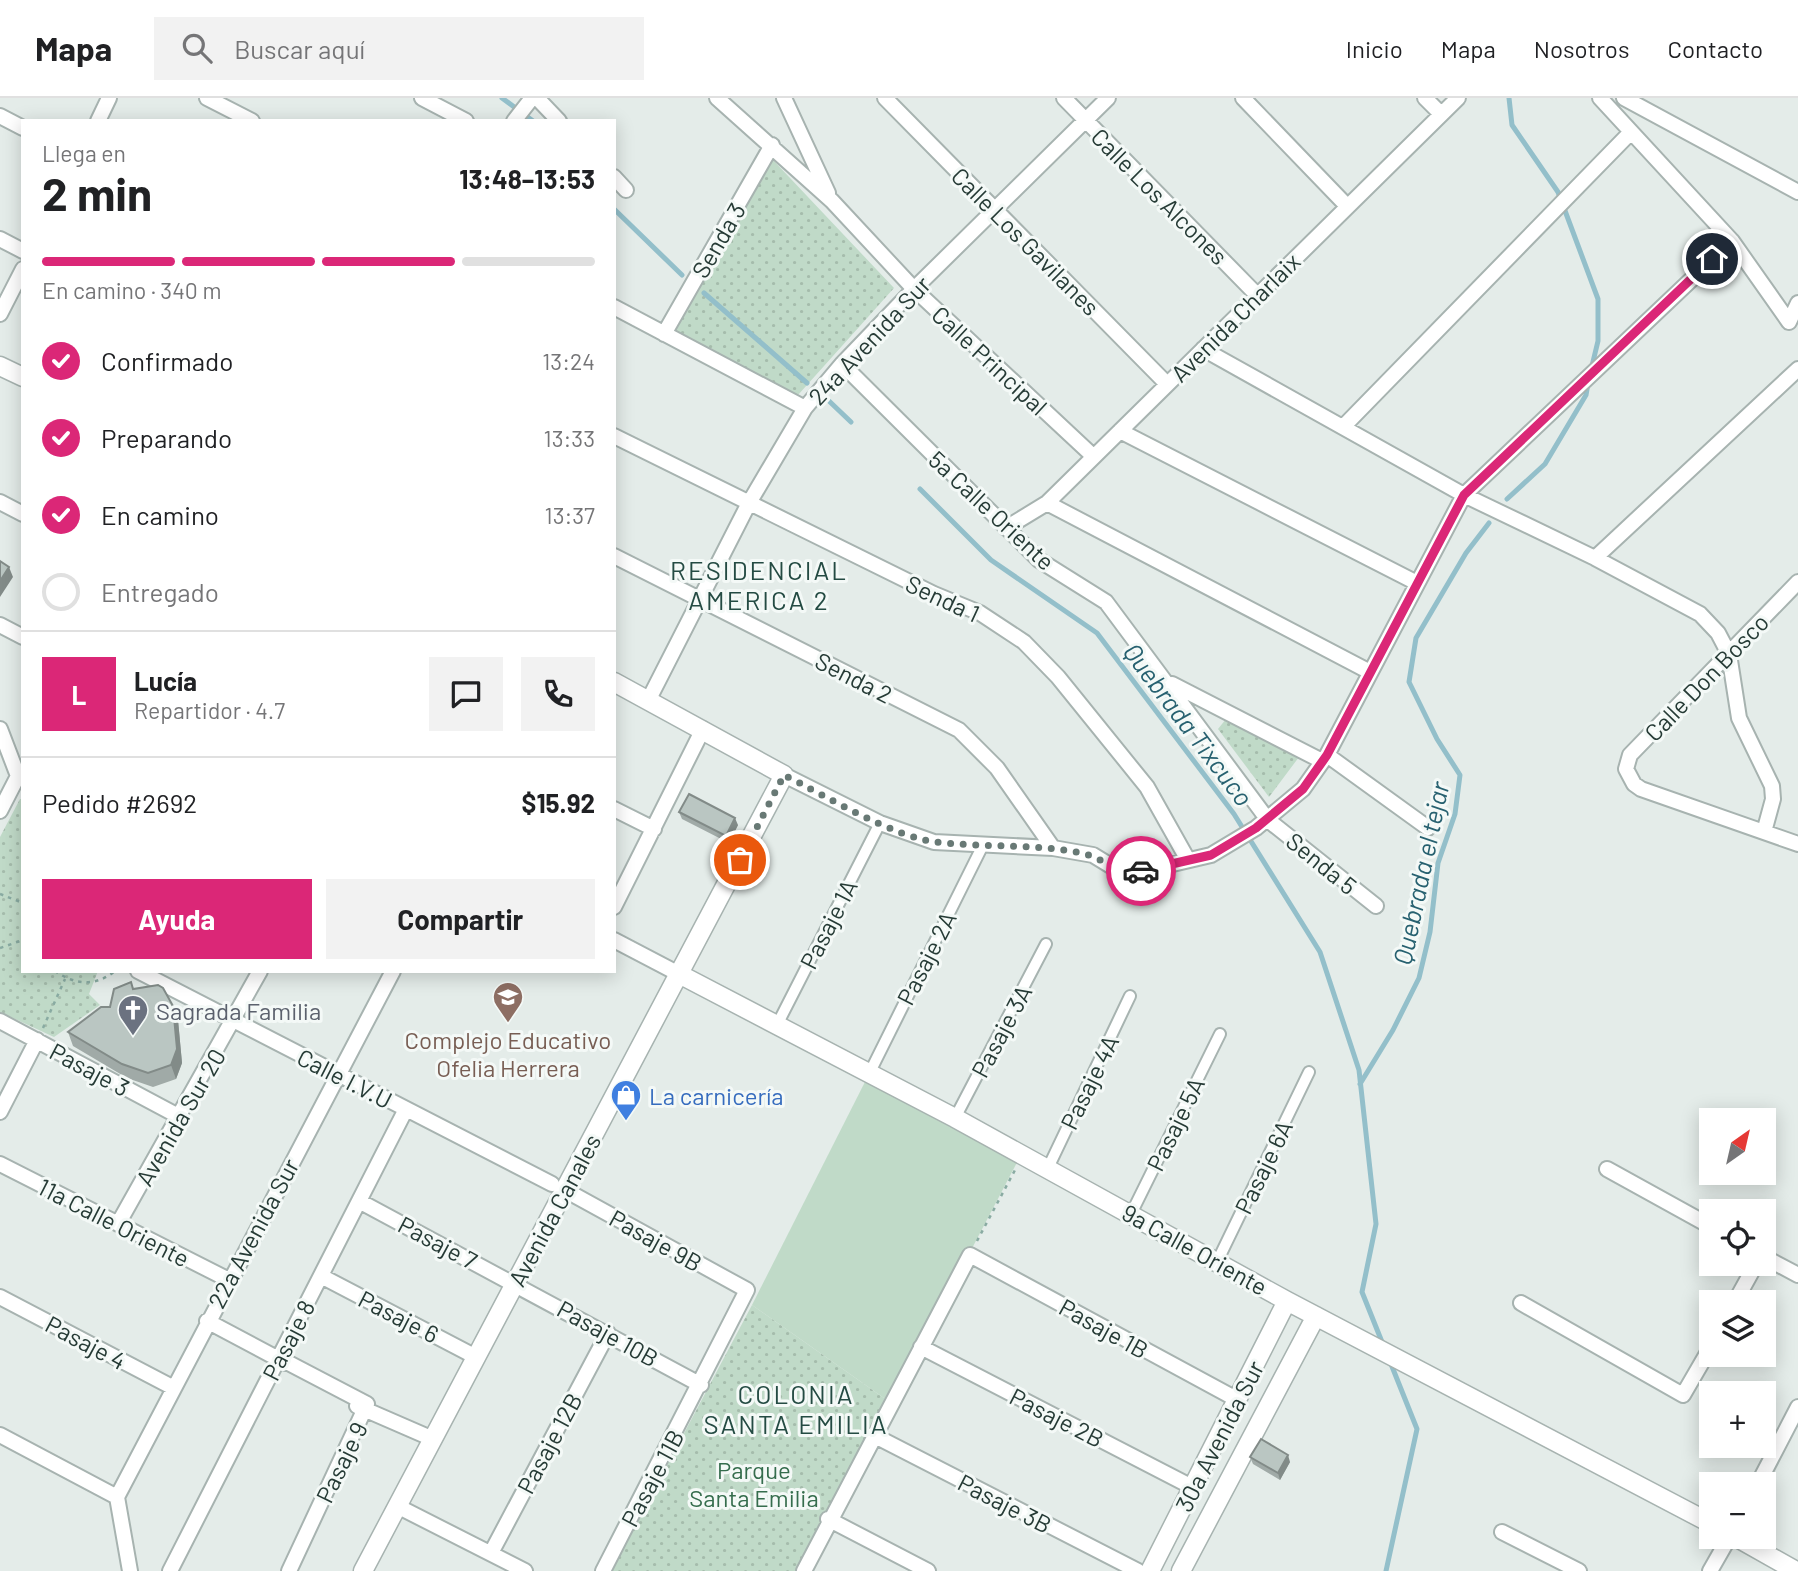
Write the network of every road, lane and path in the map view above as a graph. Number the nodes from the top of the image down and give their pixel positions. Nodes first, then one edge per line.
1 (109, 98) edge
2 (207, 98) edge
3 (422, 98) edge
4 (717, 98) edge
5 (784, 98) edge
6 (886, 98) edge
7 (1064, 98) edge
8 (1108, 98) edge
9 (1243, 98) edge
10 (1425, 98) edge
11 (1458, 98) edge
12 (1600, 98) edge
13 (1625, 98) edge
14 (533, 99) edge
15 (1440, 113) junction
16 (0, 116) edge
17 (99, 119) edge
18 (248, 119) edge
19 (462, 119) edge
20 (516, 119) edge
21 (557, 119) edge
22 (1086, 120) junction
23 (21, 127) edge
24 (1631, 132) junction
25 (772, 145) junction
26 (616, 179) edge
27 (626, 190) dead end
28 (1798, 192) edge
29 (832, 201) junction
30 (1347, 205) junction
31 (995, 210) junction
32 (0, 239) edge
33 (1732, 241) junction
34 (21, 250) edge
35 (21, 273) edge
36 (914, 289) junction
37 (1257, 295) junction
38 (1798, 303) edge
39 (616, 308) edge
40 (0, 314) edge
41 (1794, 328) edge
42 (664, 334) junction
43 (1203, 349) junction
44 (842, 364) junction
45 (0, 366) edge
46 (1798, 369) edge
47 (21, 376) edge
48 (1167, 384) junction
49 (805, 408) junction
50 (1343, 427) junction
51 (1120, 431) junction
52 (616, 437) edge
53 (1093, 456) junction
54 (1464, 495) junction
55 (0, 502) edge
56 (749, 503) junction
57 (1047, 503) junction
58 (21, 513) edge
59 (1006, 528) junction
60 (616, 557) edge
61 (1595, 558) junction
62 (1798, 582) edge
63 (1414, 589) junction
64 (700, 599) junction
65 (0, 625) edge
66 (21, 636) edge
67 (1729, 654) junction
68 (1370, 672) junction
69 (1167, 682) junction
70 (616, 683) edge
71 (649, 699) junction
72 (0, 729) edge
73 (703, 729) junction
74 (1324, 758) junction
75 (784, 775) junction
76 (20, 778) edge
77 (616, 810) edge
78 (0, 811) edge
79 (880, 824) junction
80 (1262, 824) junction
81 (1427, 828) dead end
82 (654, 829) junction
83 (1764, 832) junction
84 (1798, 844) edge
85 (983, 845) junction
86 (1053, 848) junction
87 (1188, 860) junction
88 (0, 894) edge
89 (21, 902) edge
90 (616, 903) edge
91 (1376, 906) dead end
92 (21, 941) edge
93 (616, 941) edge
94 (1046, 944) dead end
95 (0, 948) edge
96 (58, 973) edge
97 (111, 973) edge
98 (142, 973) edge
99 (259, 973) edge
100 (391, 973) edge
101 (679, 974) junction
102 (65, 979) junction
103 (1130, 996) dead end
104 (0, 1021) edge
105 (235, 1021) junction
106 (777, 1024) junction
107 (1220, 1034) dead end
108 (37, 1040) junction
109 (870, 1072) junction
110 (1309, 1072) dead end
111 (338, 1074) junction
112 (406, 1109) junction
113 (0, 1112) edge
114 (180, 1117) junction
115 (956, 1118) junction
116 (1023, 1154) junction
117 (0, 1164) edge
118 (1048, 1168) junction
119 (1607, 1169) dead end
120 (558, 1187) junction
121 (359, 1201) junction
122 (1131, 1214) junction
123 (1699, 1220) edge
124 (118, 1224) junction
125 (970, 1255) junction
126 (1217, 1262) junction
127 (1776, 1263) edge
128 (1798, 1275) edge
129 (321, 1276) junction
130 (229, 1280) junction
131 (516, 1282) junction
132 (747, 1290) joint
133 (0, 1297) edge
134 (1287, 1301) junction
135 (1521, 1303) dead end
136 (1316, 1316) junction
137 (207, 1321) junction
138 (608, 1333) junction
139 (921, 1347) junction
140 (476, 1357) junction
141 (279, 1358) junction
142 (1699, 1367) edge
143 (701, 1385) junction
144 (172, 1387) junction
145 (1238, 1401) junction
146 (1798, 1407) edge
147 (365, 1411) junction
148 (0, 1435) edge
149 (873, 1435) junction
150 (433, 1439) junction
151 (1764, 1472) edge
152 (1194, 1488) junction
153 (117, 1497) junction
154 (397, 1506) junction
155 (1180, 1515) junction
156 (1699, 1517) edge
157 (828, 1520) junction
158 (1203, 1528) junction
159 (1502, 1532) dead end
160 (1724, 1549) edge
161 (1756, 1549) edge
162 (491, 1553) junction
163 (130, 1571) edge
164 (170, 1571) edge
165 (289, 1571) edge
166 (363, 1571) edge
167 (525, 1571) edge
168 (603, 1571) edge
169 (804, 1571) edge
170 (928, 1571) edge
171 (1138, 1571) edge
172 (1150, 1571) edge
173 (1181, 1571) edge
174 (1579, 1571) edge
175 (1710, 1571) edge
176 (1796, 1571) edge

1 - 17 street
2 - 18 street
3 - 19 street
4 - 25 street
5 - 29 street
6 - 31 street, Calle Los Gavilanes
7 - 22 street, Calle Los Alcones
8 - 22 street, 24a Avenida Sur
9 - 30 street
10 - 15 street
11 - 15 street, Avenida Charlaix
12 - 24 street
13 - 28 street
14 - 20 street
14 - 21 street
15 - 30 street, Avenida Charlaix
16 - 23 street
22 - 31 street, 24a Avenida Sur
22 - 37 street, Calle Los Alcones
24 - 33 street
24 - 50 street
25 - 29 street
25 - 42 street, Senda 3
26 - 27 street
29 - 36 street, Calle Principal
30 - 37 street, Avenida Charlaix
31 - 36 street, 24a Avenida Sur
31 - 48 street, Calle Los Gavilanes
32 - 34 street
33 - 41 street
33 - 54 street
35 - 40 street
36 - 44 street, 24a Avenida Sur
36 - 53 street, Calle Principal
37 - 43 street, Avenida Charlaix
38 - 41 street
39 - 42 street
42 - 49 street
43 - 48 street, Avenida Charlaix
43 - 50 street
44 - 49 street, 24a Avenida Sur
44 - 59 street, 5a Calle Oriente
45 - 47 street
46 - 61 street
48 - 51 street, Avenida Charlaix
49 - 56 street, 24a Avenida Sur
50 - 54 street
51 - 53 street, Avenida Charlaix
51 - 63 street
52 - 56 street, Senda 1
53 - 57 street, Avenida Charlaix
54 - 61 street
54 - 63 street
55 - 58 street
56 - 64 street, 24a Avenida Sur
56 - 87 street, Senda 1
57 - 59 street, Avenida Charlaix
57 - 68 street
59 - 69 street, 5a Calle Oriente
60 - 64 street, Senda 2
61 - 67 street
62 - 67 street, Calle Don Bosco
63 - 68 street
64 - 71 street, 24a Avenida Sur
64 - 86 street, Senda 2
65 - 66 street
67 - 83 street
67 - 83 street, Calle Don Bosco
68 - 74 street
69 - 74 street
69 - 80 street, 5a Calle Oriente
70 - 71 street
71 - 73 street
72 - 76 street
73 - 75 street
73 - 82 street
74 - 80 street
74 - 81 street
75 - 79 street
75 - 101 street, Avenida Canales
76 - 78 street
77 - 82 street
79 - 85 street
79 - 106 street, Pasaje 1A
80 - 87 street
80 - 91 street, Senda 5
82 - 90 street
83 - 84 street
85 - 86 street
85 - 109 street, Pasaje 2A
86 - 87 street
88 - 89 path
92 - 95 path
93 - 101 street
94 - 115 street, Pasaje 3A
96 - 102 path
97 - 102 path
98 - 105 street, Calle I.V.U
99 - 105 street, Avenida Sur 20
100 - 111 street, 22a Avenida Sur
101 - 106 street, 9a Calle Oriente
101 - 120 street, Avenida Canales
102 - 108 path
103 - 118 street, Pasaje 4A
104 - 108 street, Pasaje 3
105 - 111 street, Calle I.V.U
105 - 114 street, Avenida Sur 20
106 - 109 street, 9a Calle Oriente
107 - 122 street, Pasaje 5A
108 - 113 street
108 - 114 street, Pasaje 3
109 - 115 street, 9a Calle Oriente
110 - 126 street, Pasaje 6A
111 - 112 street, Calle I.V.U
111 - 130 street, 22a Avenida Sur
112 - 120 street, Calle I.V.U
112 - 121 street, Pasaje 8
114 - 124 street, Avenida Sur 20
115 - 116 street, 9a Calle Oriente
116 - 118 street, 9a Calle Oriente
116 - 125 path
117 - 124 street, 11a Calle Oriente
118 - 122 street, 9a Calle Oriente
119 - 123 street
120 - 131 street, Avenida Canales
120 - 132 street, Pasaje 9B
121 - 129 street, Pasaje 8
121 - 131 street, Pasaje 7
122 - 126 street, 9a Calle Oriente
124 - 130 street, 11a Calle Oriente
125 - 139 street
125 - 145 street, Pasaje 1B
126 - 134 street, 9a Calle Oriente
127 - 128 street
129 - 140 street, Pasaje 6
129 - 141 street, Pasaje 8
130 - 137 street, 22a Avenida Sur
131 - 138 street, Pasaje 10B
131 - 140 street, Avenida Canales
132 - 143 street, Pasaje 11B
133 - 144 street, Pasaje 4
134 - 136 street, 9a Calle Oriente
134 - 145 street, 30a Avenida Sur
135 - 142 street
136 - 156 street, 9a Calle Oriente
136 - 158 street, 30a Avenida Sur
137 - 141 street
137 - 144 street, 22a Avenida Sur
138 - 143 street, Pasaje 10B
138 - 162 street, Pasaje 12B
139 - 149 street
139 - 152 street, Pasaje 2B
140 - 150 street, Avenida Canales
141 - 147 street
141 - 164 street, Pasaje 8
143 - 168 street, Pasaje 11B
144 - 153 street, 22a Avenida Sur
145 - 152 street, 30a Avenida Sur
146 - 151 street
147 - 150 street
147 - 165 street, Pasaje 9
148 - 153 street
149 - 157 street
149 - 171 street, Pasaje 3B
150 - 154 street, Avenida Canales
152 - 155 street, 30a Avenida Sur
153 - 163 street
154 - 162 street
154 - 166 street, Avenida Canales
155 - 158 street
155 - 172 street, 30a Avenida Sur
157 - 169 street
157 - 170 street
158 - 173 street, 30a Avenida Sur
159 - 174 street
160 - 175 street
161 - 176 street
162 - 167 street

